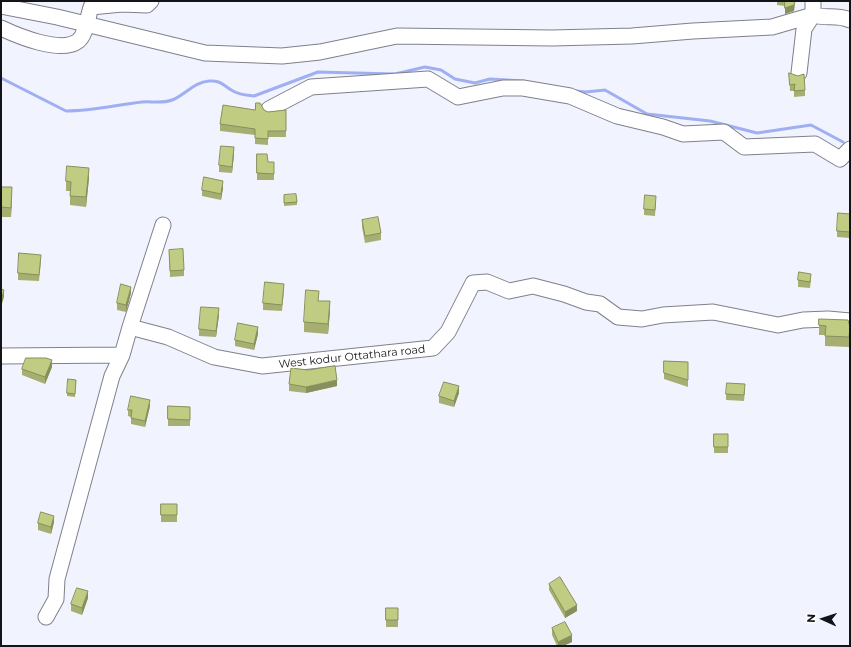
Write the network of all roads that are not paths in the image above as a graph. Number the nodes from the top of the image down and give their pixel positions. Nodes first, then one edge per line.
1 (151, 1) edge
2 (1, 6) edge
3 (813, 8) edge
4 (850, 20) edge
5 (86, 24) junction
6 (1, 28) edge
7 (799, 73) dead end
8 (269, 109) dead end
9 (850, 149) edge
10 (163, 225) dead end
11 (850, 322) edge
12 (130, 327) junction
13 (122, 355) junction
14 (1, 356) edge
15 (46, 617) dead end

1 - 5 street
2 - 5 street
3 - 4 street
3 - 5 street
3 - 7 street
5 - 6 street
8 - 9 street
10 - 12 street
11 - 12 street, West kodur Ottathara road
12 - 13 street
13 - 14 street
13 - 15 street

